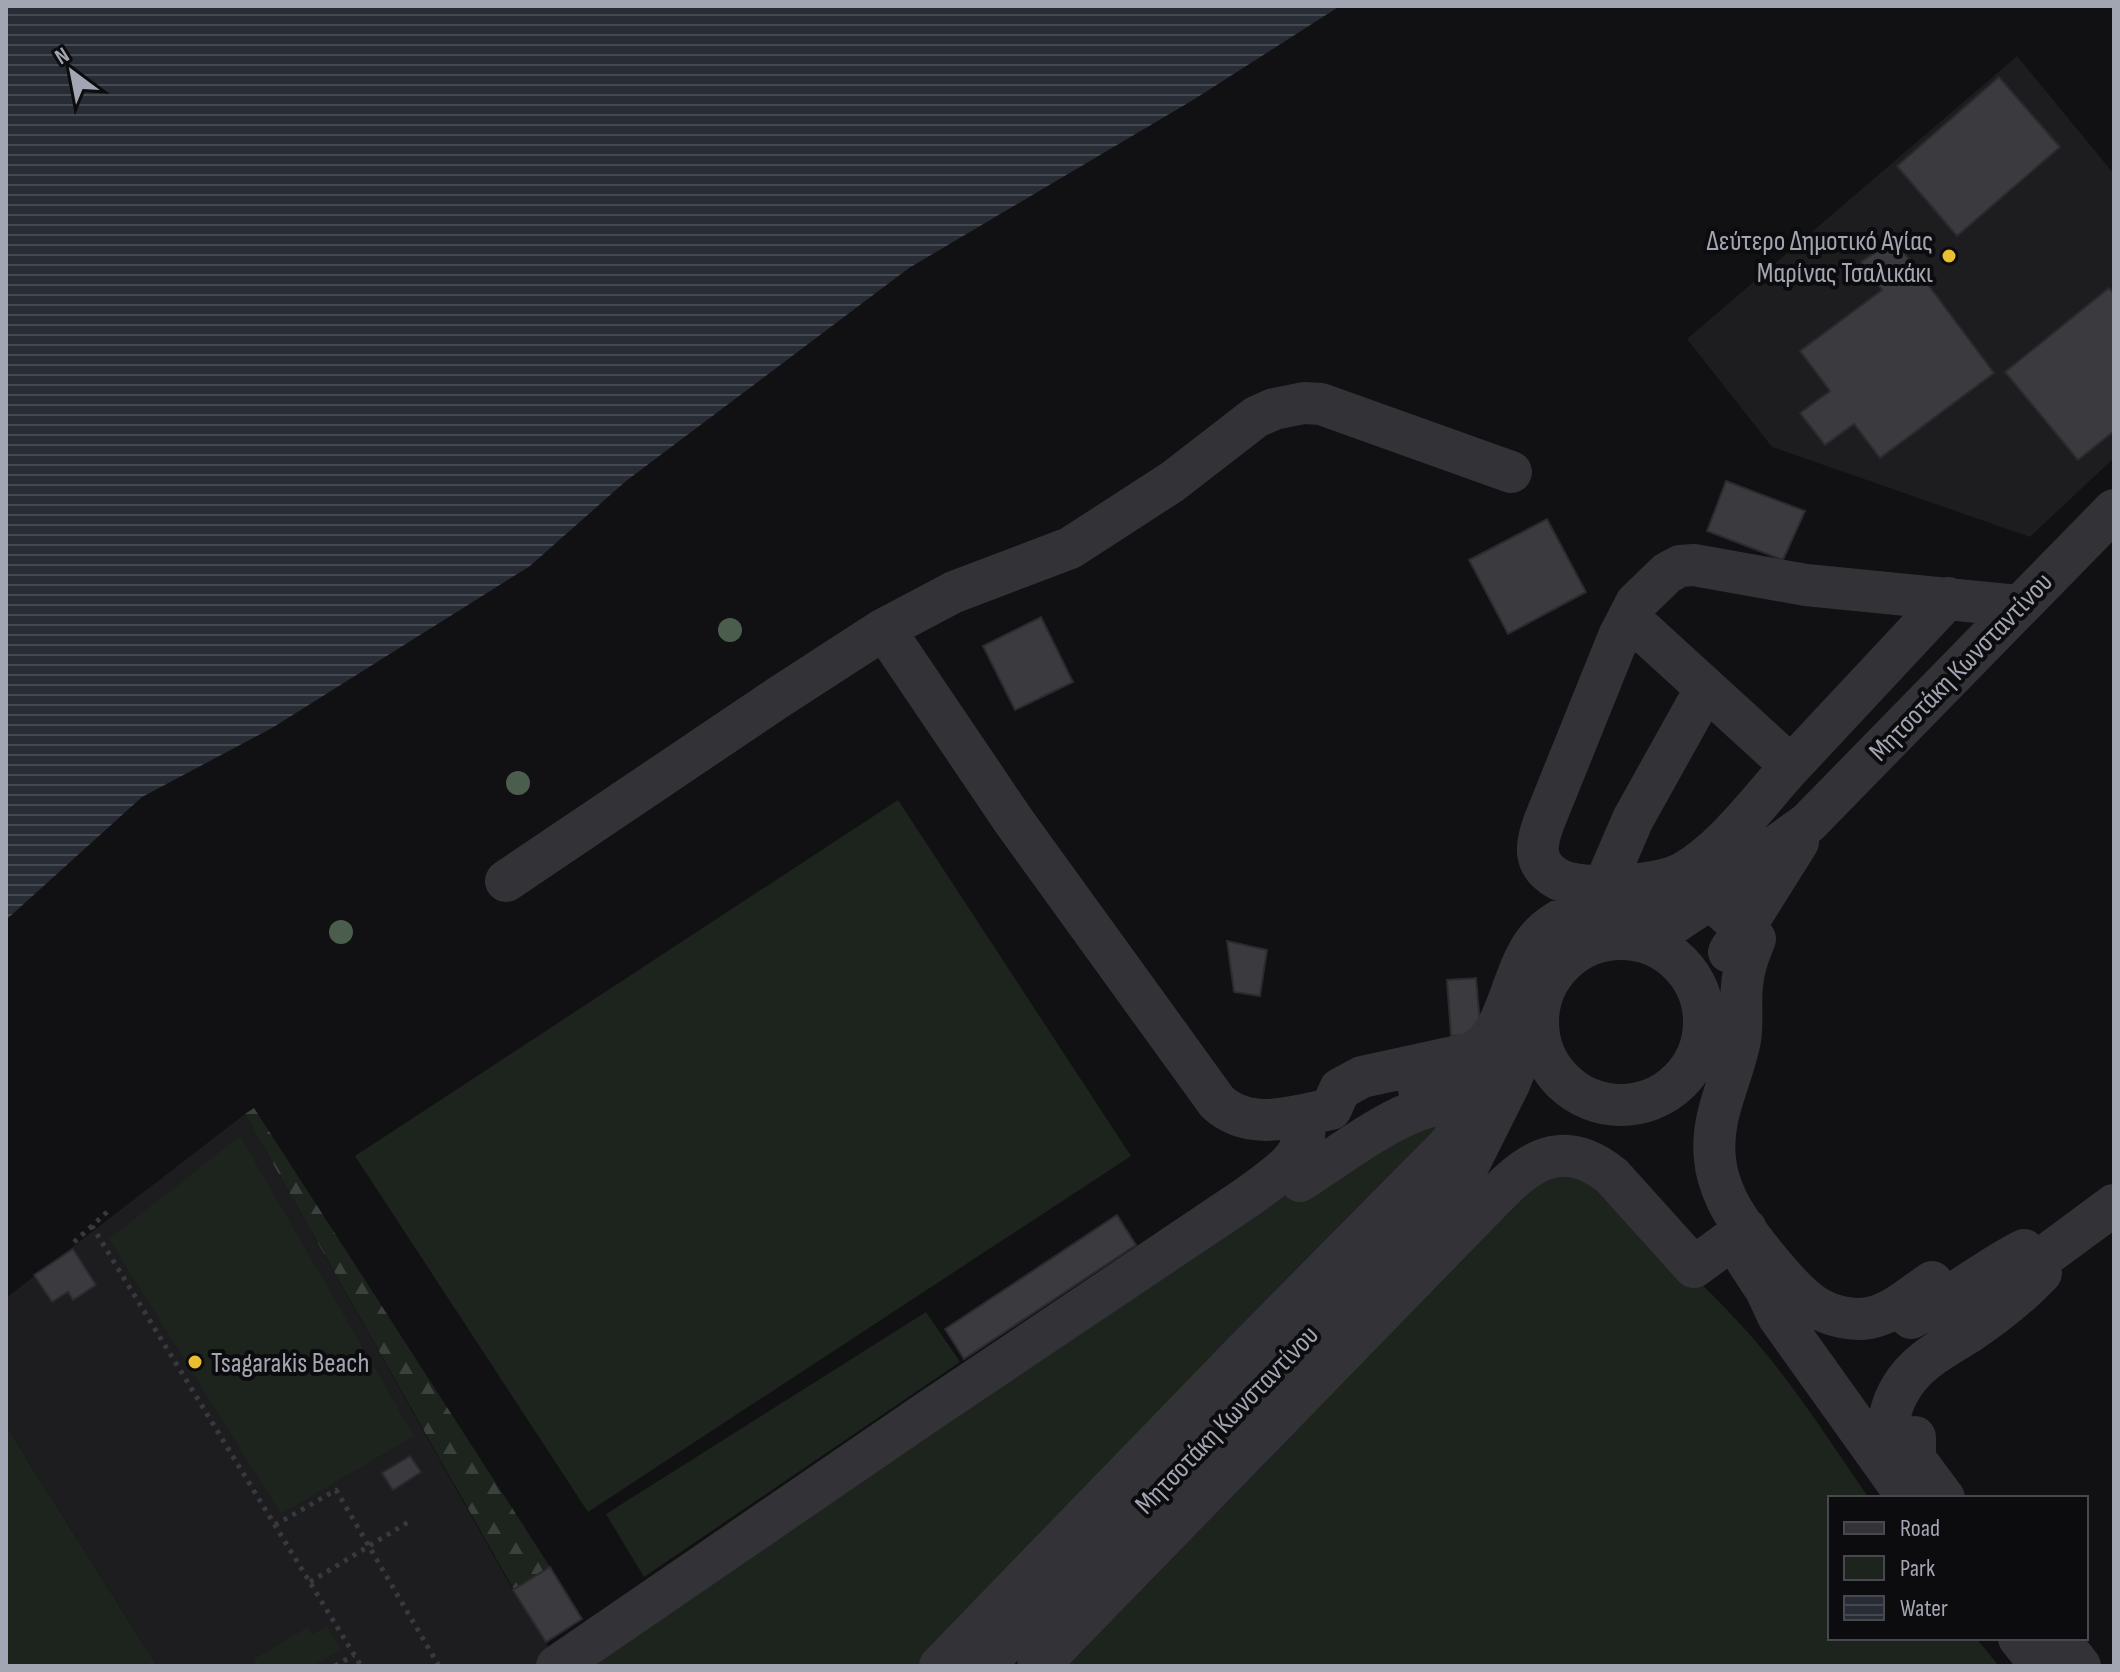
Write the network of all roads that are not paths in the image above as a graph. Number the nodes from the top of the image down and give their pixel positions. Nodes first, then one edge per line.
1 (1511, 472) dead end
2 (2114, 510) edge
3 (1948, 598) junction
4 (2018, 606) junction
5 (1629, 618) junction
6 (884, 629) junction
7 (1706, 688) junction
8 (1791, 766) junction
9 (1808, 823) junction
10 (506, 881) dead end
11 (1605, 884) junction
12 (1710, 899) junction
13 (1742, 927) junction
14 (1620, 938) junction
15 (1539, 1006) junction
16 (1705, 1015) junction
17 (1695, 1062) junction
18 (1510, 1082) junction
19 (1588, 1102) junction
20 (1317, 1112) junction
21 (1291, 1164) junction
22 (1451, 1189) junction
23 (2114, 1205) edge
24 (1728, 1242) junction
25 (2033, 1262) junction
26 (1932, 1282) dead end
27 (1980, 1347) dead end
28 (1804, 1352) junction
29 (1897, 1483) edge
30 (1943, 1496) edge
31 (2021, 1640) edge
32 (2060, 1640) edge
33 (557, 1666) edge
34 (940, 1666) edge
35 (983, 1666) edge
36 (1038, 1666) edge
37 (2041, 1666) edge
38 (2080, 1666) edge

1 - 6 street
2 - 4 street, Μητσοτάκη Κωνσταντίνου
3 - 4 street
3 - 5 street
3 - 8 street
4 - 9 street, Μητσοτάκη Κωνσταντίνου
5 - 7 street
5 - 11 street
6 - 10 street
6 - 20 street
7 - 8 street
7 - 11 street
8 - 11 street
9 - 12 street
9 - 13 street
12 - 13 street
12 - 14 street
12 - 20 street
13 - 16 street
13 - 24 street
14 - 15 street
14 - 16 street
15 - 18 street
15 - 19 street
16 - 17 street
17 - 19 street
17 - 24 street
18 - 20 street
18 - 22 street
19 - 22 street
19 - 24 street
20 - 21 street
21 - 22 street
21 - 33 street
22 - 24 street
22 - 34 street
22 - 35 street, Μητσοτάκη Κωνσταντίνου
22 - 36 street
23 - 25 street
24 - 26 street
24 - 28 street
25 - 28 street
25 - 29 street
27 - 30 street
28 - 29 street
31 - 37 street
32 - 38 street

